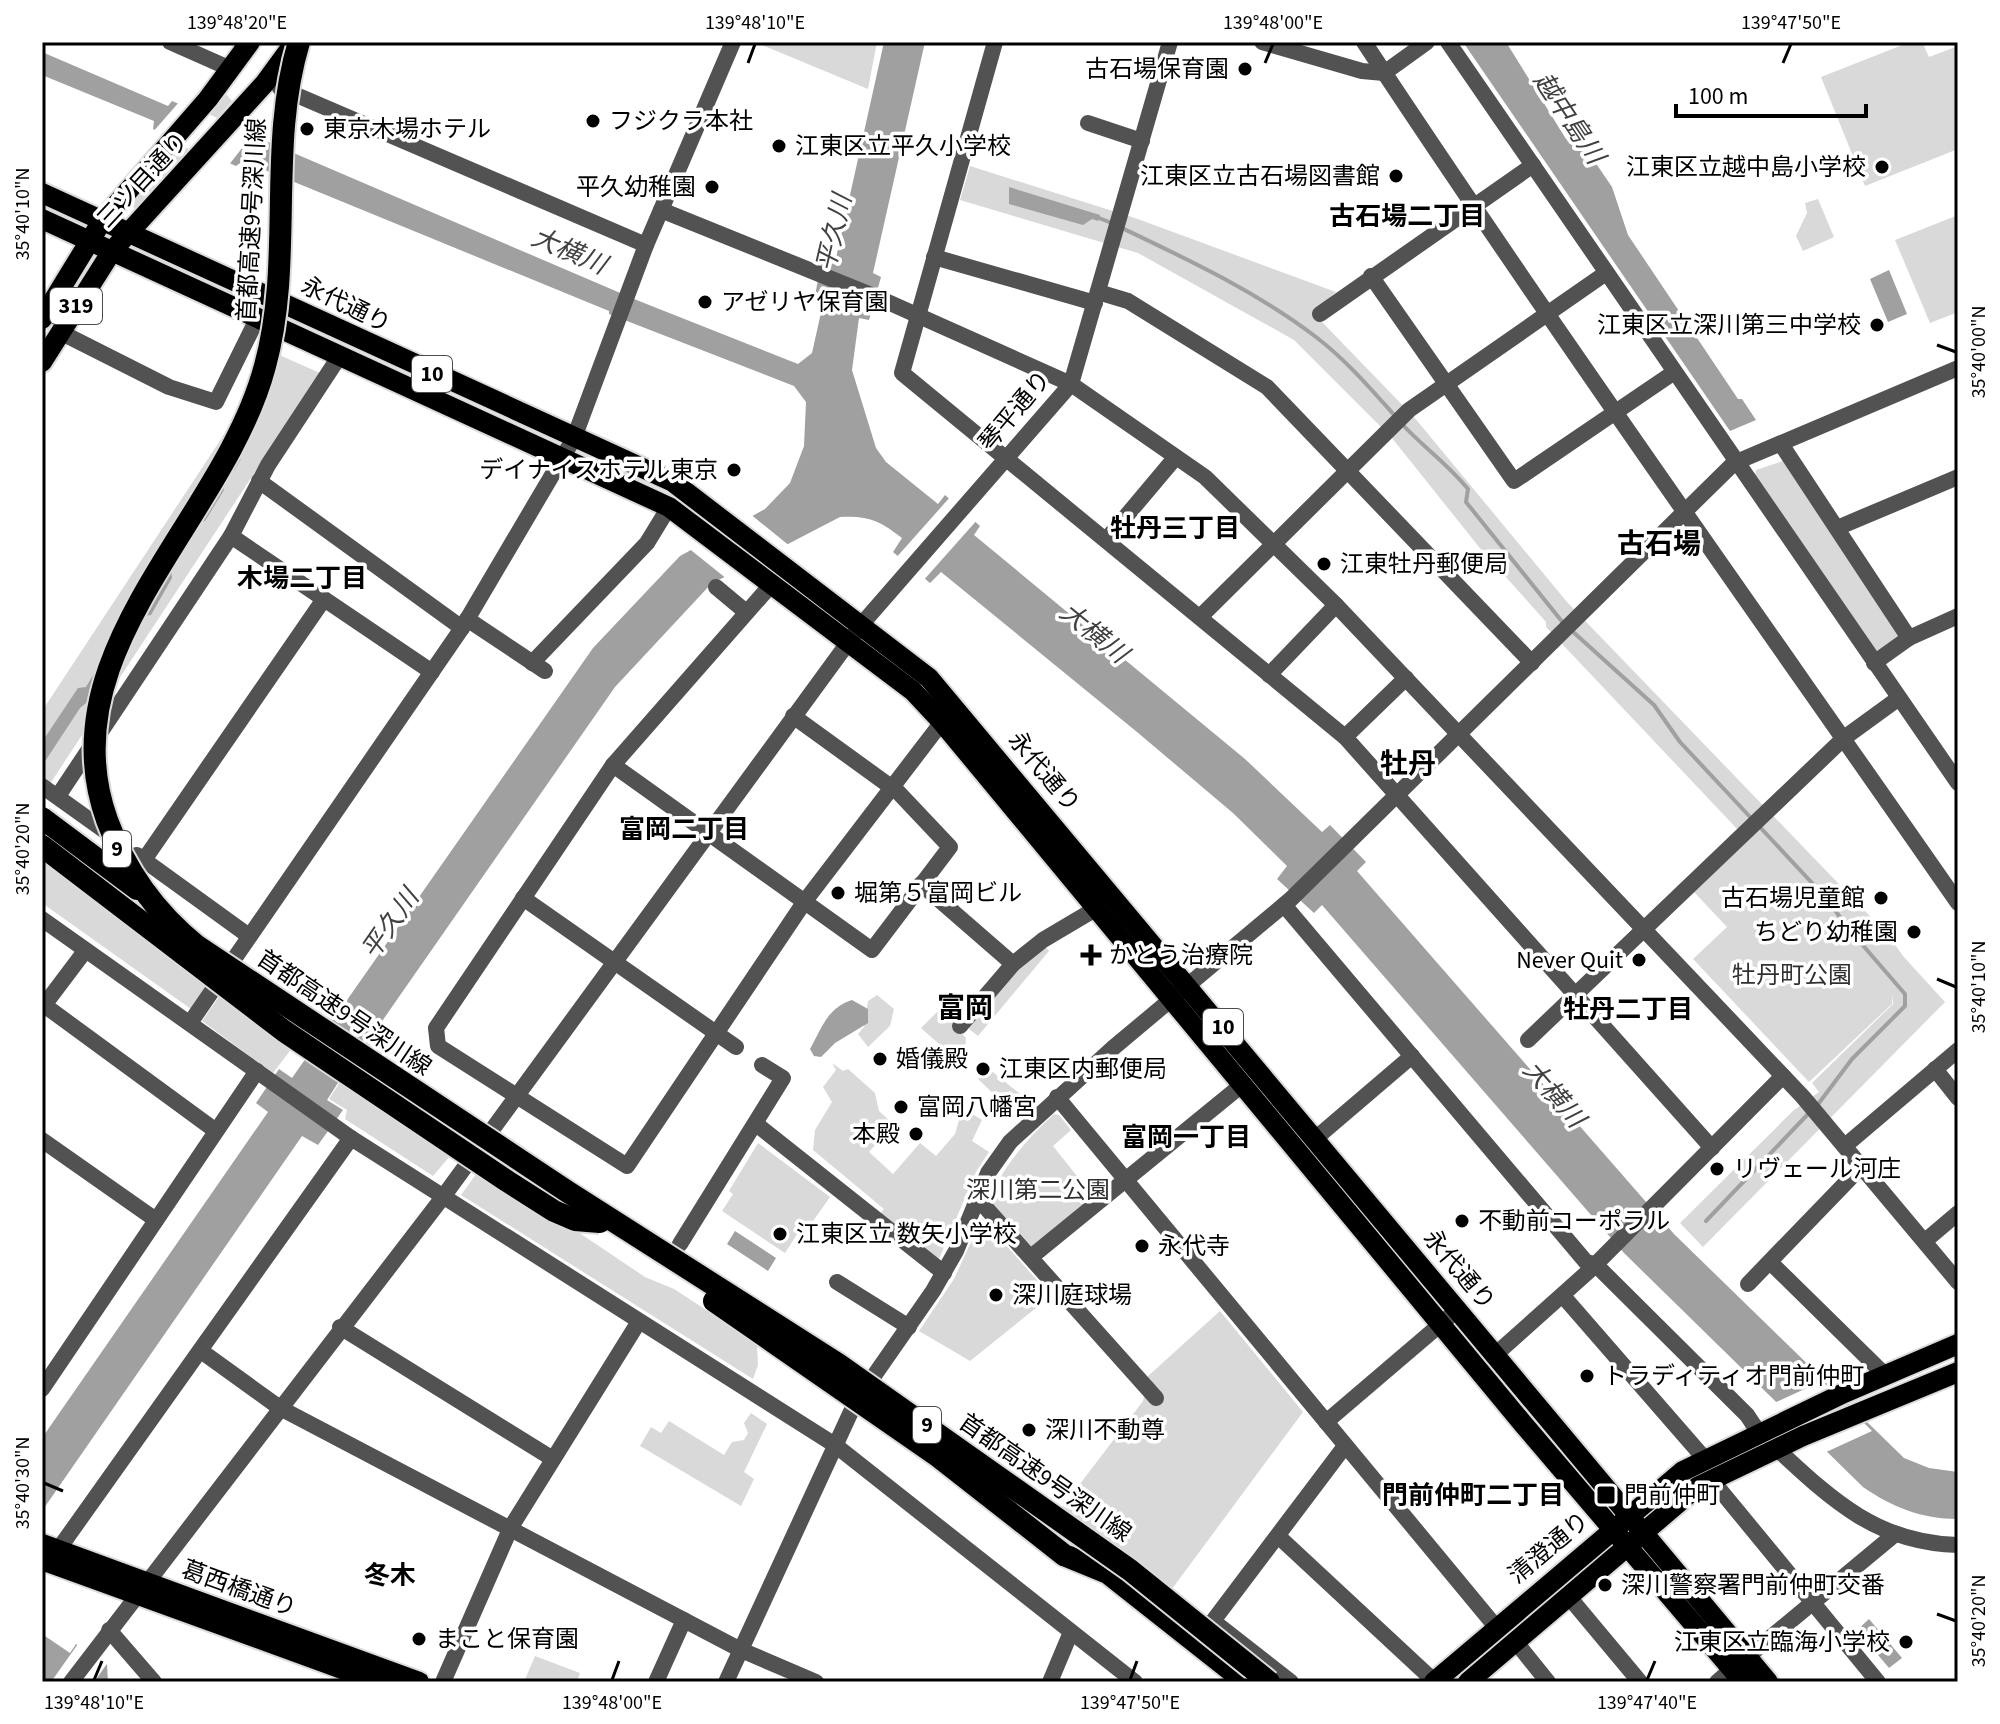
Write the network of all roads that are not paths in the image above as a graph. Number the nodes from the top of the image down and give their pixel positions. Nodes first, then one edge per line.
1 (170, 42) edge
2 (250, 42) edge
3 (288, 42) edge
4 (297, 42) edge
5 (733, 42) edge
6 (995, 42) edge
7 (1170, 42) edge
8 (1262, 42) edge
9 (1364, 42) edge
10 (1427, 42) edge
11 (1448, 42) edge
12 (231, 69) junction
13 (1384, 73) junction
14 (265, 83) junction
15 (1088, 123) dead end
16 (1142, 141) junction
17 (1533, 165) junction
18 (42, 193) edge
19 (1474, 205) junction
20 (661, 210) junction
21 (42, 219) edge
22 (102, 221) junction
23 (129, 234) junction
24 (88, 240) junction
25 (646, 245) junction
26 (112, 251) junction
27 (934, 257) junction
28 (1606, 273) junction
29 (1371, 276) junction
30 (1096, 298) junction
31 (1548, 313) junction
32 (1320, 314) dead end
33 (918, 317) junction
34 (42, 319) edge
35 (257, 319) junction
36 (60, 332) junction
37 (339, 357) junction
38 (42, 362) edge
39 (1958, 368) edge
40 (1673, 373) junction
41 (1446, 383) junction
42 (1071, 384) junction
43 (1617, 412) junction
44 (574, 438) junction
45 (1781, 444) junction
46 (560, 457) junction
47 (1006, 458) junction
48 (1175, 458) junction
49 (1734, 463) junction
50 (1346, 470) junction
51 (1958, 477) edge
52 (259, 481) junction
53 (669, 507) junction
54 (1684, 512) junction
55 (1837, 528) junction
56 (231, 536) junction
57 (1106, 540) junction
58 (1274, 541) junction
59 (771, 585) junction
60 (716, 587) dead end
61 (324, 599) junction
62 (1336, 605) junction
63 (746, 612) junction
64 (1958, 616) edge
65 (1200, 617) junction
66 (464, 624) junction
67 (855, 634) junction
68 (1909, 638) junction
69 (1532, 663) junction
70 (1874, 663) junction
71 (432, 672) junction
72 (1269, 675) junction
73 (1406, 678) junction
74 (1899, 698) junction
75 (793, 716) junction
76 (942, 722) junction
77 (1459, 735) junction
78 (1345, 737) junction
79 (1844, 738) junction
80 (613, 765) junction
81 (1958, 783) edge
82 (42, 786) edge
83 (891, 786) junction
84 (1396, 795) junction
85 (58, 796) junction
86 (42, 818) edge
87 (707, 832) junction
88 (42, 846) edge
89 (144, 860) junction
90 (921, 884) junction
91 (523, 898) junction
92 (805, 901) junction
93 (1288, 902) junction
94 (1958, 903) edge
95 (1097, 908) junction
96 (42, 919) edge
97 (1644, 929) junction
98 (249, 936) junction
99 (85, 951) junction
100 (613, 959) junction
101 (1013, 964) junction
102 (1188, 985) junction
103 (1575, 995) junction
104 (1172, 999) junction
105 (43, 1006) edge
106 (190, 1023) junction
107 (960, 1026) dead end
108 (716, 1034) junction
109 (1528, 1040) dead end
110 (736, 1047) dead end
111 (1958, 1050) edge
112 (1412, 1056) junction
113 (762, 1065) dead end
114 (1935, 1069) junction
115 (257, 1071) junction
116 (1783, 1076) junction
117 (1243, 1084) junction
118 (515, 1095) junction
119 (1057, 1097) junction
120 (1958, 1098) edge
121 (756, 1124) junction
122 (216, 1131) junction
123 (351, 1138) junction
124 (1316, 1138) junction
125 (42, 1140) edge
126 (1846, 1145) junction
127 (1712, 1148) junction
128 (1863, 1165) junction
129 (1124, 1181) junction
130 (443, 1197) junction
131 (978, 1199) junction
132 (1958, 1213) edge
133 (156, 1220) junction
134 (600, 1222) junction
135 (1925, 1241) junction
136 (680, 1244) dead end
137 (1031, 1257) junction
138 (1770, 1262) junction
139 (1595, 1264) junction
140 (944, 1273) junction
141 (837, 1282) dead end
142 (1958, 1282) edge
143 (1748, 1284) dead end
144 (1563, 1296) junction
145 (1458, 1309) junction
146 (638, 1323) junction
147 (1441, 1323) junction
148 (340, 1327) junction
149 (909, 1327) junction
150 (790, 1332) junction
151 (1958, 1344) edge
152 (201, 1351) junction
153 (1496, 1354) junction
154 (1958, 1372) edge
155 (1885, 1375) junction
156 (45, 1378) edge
157 (1156, 1398) dead end
158 (280, 1408) junction
159 (1326, 1422) junction
160 (1759, 1433) junction
161 (835, 1445) junction
162 (1345, 1446) junction
163 (1776, 1448) junction
164 (1704, 1458) junction
165 (553, 1459) junction
166 (1711, 1479) junction
167 (1630, 1513) junction
168 (511, 1527) junction
169 (1613, 1528) junction
170 (1645, 1531) junction
171 (1894, 1535) junction
172 (1278, 1536) junction
173 (1958, 1545) edge
174 (1628, 1546) junction
175 (47, 1551) edge
176 (1064, 1555) junction
177 (142, 1589) junction
178 (1569, 1597) junction
179 (1814, 1602) junction
180 (684, 1620) junction
181 (1496, 1627) junction
182 (109, 1630) junction
183 (1071, 1632) junction
184 (1515, 1641) junction
185 (741, 1650) junction
186 (1735, 1672) edge
187 (1132, 1681) edge
188 (71, 1682) edge
189 (154, 1682) edge
190 (378, 1682) edge
191 (419, 1682) edge
192 (443, 1682) edge
193 (656, 1682) edge
194 (726, 1682) edge
195 (816, 1682) edge
196 (1050, 1682) edge
197 (1223, 1682) edge
198 (1246, 1682) edge
199 (1269, 1682) edge
200 (1291, 1682) edge
201 (1434, 1682) edge
202 (1468, 1682) edge
203 (1548, 1682) edge
204 (1640, 1682) edge
205 (1768, 1682) edge
206 (1878, 1682) edge

1 - 12 street
2 - 12 main road, 三ツ目通り / 319
3 - 134 highway, 首都高速9号深川線 / 9, bridge
4 - 14 main road, 三ツ目通り / 319
4 - 150 highway, 首都高速9号深川線 / 9, bridge
5 - 20 street
6 - 27 street
7 - 16 street, 琴平通り
8 - 13 street
9 - 13 street
10 - 13 street
11 - 17 street
12 - 22 main road, 三ツ目通り / 319
13 - 19 street
14 - 23 main road, 三ツ目通り / 319
14 - 25 street
15 - 16 street
16 - 30 street, 琴平通り
17 - 19 street
17 - 28 street
18 - 22 main road, 永代通り / 10
19 - 29 street
19 - 31 street
20 - 25 street
20 - 33 street
21 - 24 main road, 永代通り / 10
22 - 23 main road, 永代通り / 10
22 - 24 main road, 三ツ目通り / 319
23 - 26 main road, 三ツ目通り / 319
23 - 44 main road, 永代通り / 10
24 - 26 main road, 永代通り / 10
24 - 34 main road, 三ツ目通り / 319
25 - 44 street
26 - 35 main road, 永代通り / 10
26 - 36 main road, 三ツ目通り / 319
27 - 30 street
27 - 33 street
28 - 31 street
28 - 40 street
29 - 32 street
29 - 41 street
30 - 42 street, 琴平通り
30 - 50 street
31 - 41 street
31 - 43 street
33 - 42 street
33 - 47 street
35 - 36 street
35 - 37 main road, 永代通り / 10
36 - 38 main road, 三ツ目通り / 319
37 - 46 main road, 永代通り / 10
37 - 52 street
39 - 45 street
40 - 43 street
40 - 49 street
41 - 43 street
41 - 50 street
42 - 47 street, 琴平通り
42 - 48 street
43 - 54 street
44 - 46 street
44 - 67 main road, 永代通り / 10
45 - 49 street
45 - 55 street
46 - 53 main road, 永代通り / 10
46 - 66 street
47 - 57 street
47 - 67 street, 琴平通り
48 - 57 street
48 - 58 street
49 - 54 street
49 - 70 street
50 - 58 street
50 - 69 street
51 - 55 street
52 - 56 street
52 - 66 street
53 - 59 main road, 永代通り / 10
53 - 66 street
54 - 69 street
54 - 79 street
55 - 68 street
56 - 61 street
56 - 85 street
57 - 65 street
58 - 62 street
58 - 65 street
59 - 63 street
59 - 67 main road, 永代通り / 10
60 - 63 street
61 - 71 street
61 - 89 street
62 - 72 street
62 - 73 street
63 - 80 street
64 - 68 street
65 - 72 street
66 - 71 street
67 - 75 street, 琴平通り
67 - 76 main road, 永代通り / 10
67 - 102 main road, 永代通り / 10
68 - 70 street
69 - 77 street
70 - 74 street
71 - 98 street
72 - 78 street
73 - 77 street
73 - 78 street
74 - 79 street
74 - 81 street
75 - 83 street
75 - 87 street, 琴平通り
76 - 83 street
76 - 95 main road, 永代通り / 10
77 - 84 street
77 - 97 street
78 - 84 street
79 - 94 street
79 - 97 street
80 - 87 street
80 - 91 street
82 - 85 street
83 - 90 street
83 - 92 street
84 - 93 street
84 - 103 street
85 - 89 street
86 - 150 highway, bridge
87 - 92 street
87 - 100 street, 琴平通り
88 - 134 highway, bridge
89 - 98 street
90 - 92 street
90 - 101 street
91 - 100 street
91 - 118 street
92 - 108 street
93 - 102 street
93 - 112 street
95 - 101 street
95 - 104 main road, 永代通り / 10
96 - 99 street
97 - 103 street
97 - 116 street
98 - 106 street
99 - 105 street
99 - 106 street
100 - 108 street
100 - 118 street, 琴平通り
101 - 107 street
102 - 104 street
102 - 124 main road, 永代通り / 10
103 - 109 street
103 - 127 street
104 - 117 main road, 永代通り / 10
104 - 119 street
105 - 122 street
106 - 115 street
108 - 110 street
108 - 118 street
111 - 114 street
112 - 124 street
112 - 139 street
113 - 121 street
114 - 120 street
114 - 126 street
115 - 122 street
115 - 123 street
116 - 126 street
116 - 127 street
117 - 129 street
117 - 147 main road, 永代通り / 10
118 - 130 street, 琴平通り
119 - 129 street
119 - 131 street
121 - 136 street
121 - 140 street
122 - 133 street
123 - 130 street
123 - 152 street
124 - 145 main road, 永代通り / 10
125 - 133 street
126 - 128 street
127 - 139 street
128 - 135 street
128 - 138 street
129 - 137 street
129 - 159 street
130 - 146 street
130 - 148 street, 琴平通り
131 - 137 street
131 - 140 street
132 - 135 street
133 - 156 street
134 - 176 highway, 首都高速9号深川線 / 9, bridge
135 - 142 street
137 - 157 street
138 - 143 street
138 - 155 street
139 - 144 street
139 - 160 street
140 - 149 street
141 - 149 street
144 - 153 street
144 - 164 street
145 - 147 street
145 - 153 main road, 永代通り / 10
146 - 161 street
146 - 165 street
147 - 159 street
147 - 169 main road, 永代通り / 10
148 - 158 street, 琴平通り
148 - 165 street
149 - 161 street
150 - 199 highway, 首都高速9号深川線 / 9, bridge
151 - 155 main road
152 - 158 street
152 - 175 street
153 - 167 main road, 永代通り / 10
154 - 163 main road, 清澄通り
155 - 160 main road, 清澄通り
158 - 168 street
158 - 177 street, 琴平通り
159 - 162 street
160 - 164 main road, 清澄通り
161 - 183 street
161 - 185 street
162 - 172 street
162 - 181 street
163 - 166 main road, 清澄通り
163 - 171 street
164 - 167 main road, 清澄通り
165 - 168 street
166 - 170 main road, 清澄通り
166 - 179 street
167 - 169 main road, 清澄通り
167 - 170 main road, 永代通り / 10
168 - 180 street
168 - 192 street
169 - 174 main road, 永代通り / 10
169 - 181 main road, 清澄通り
170 - 174 main road, 清澄通り
170 - 186 main road, 永代通り / 10
171 - 173 street
171 - 179 street
172 - 200 street
172 - 201 street
174 - 178 main road, 清澄通り
174 - 186 main road, 永代通り / 10
175 - 177 main road, 葛西橋通り
176 - 197 highway, 首都高速9号深川線 / 9
176 - 198 highway
177 - 182 street, 琴平通り
177 - 190 main road, 葛西橋通り
177 - 191 main road, 葛西橋通り
178 - 184 main road, 清澄通り
178 - 204 street
179 - 186 street
179 - 206 street
180 - 185 street
180 - 193 street
181 - 201 main road, 清澄通り
182 - 188 street, 琴平通り
182 - 189 street
183 - 187 street
183 - 196 street
184 - 202 main road, 清澄通り
184 - 203 street
185 - 194 street
185 - 195 street
186 - 205 main road, 永代通り / 10

